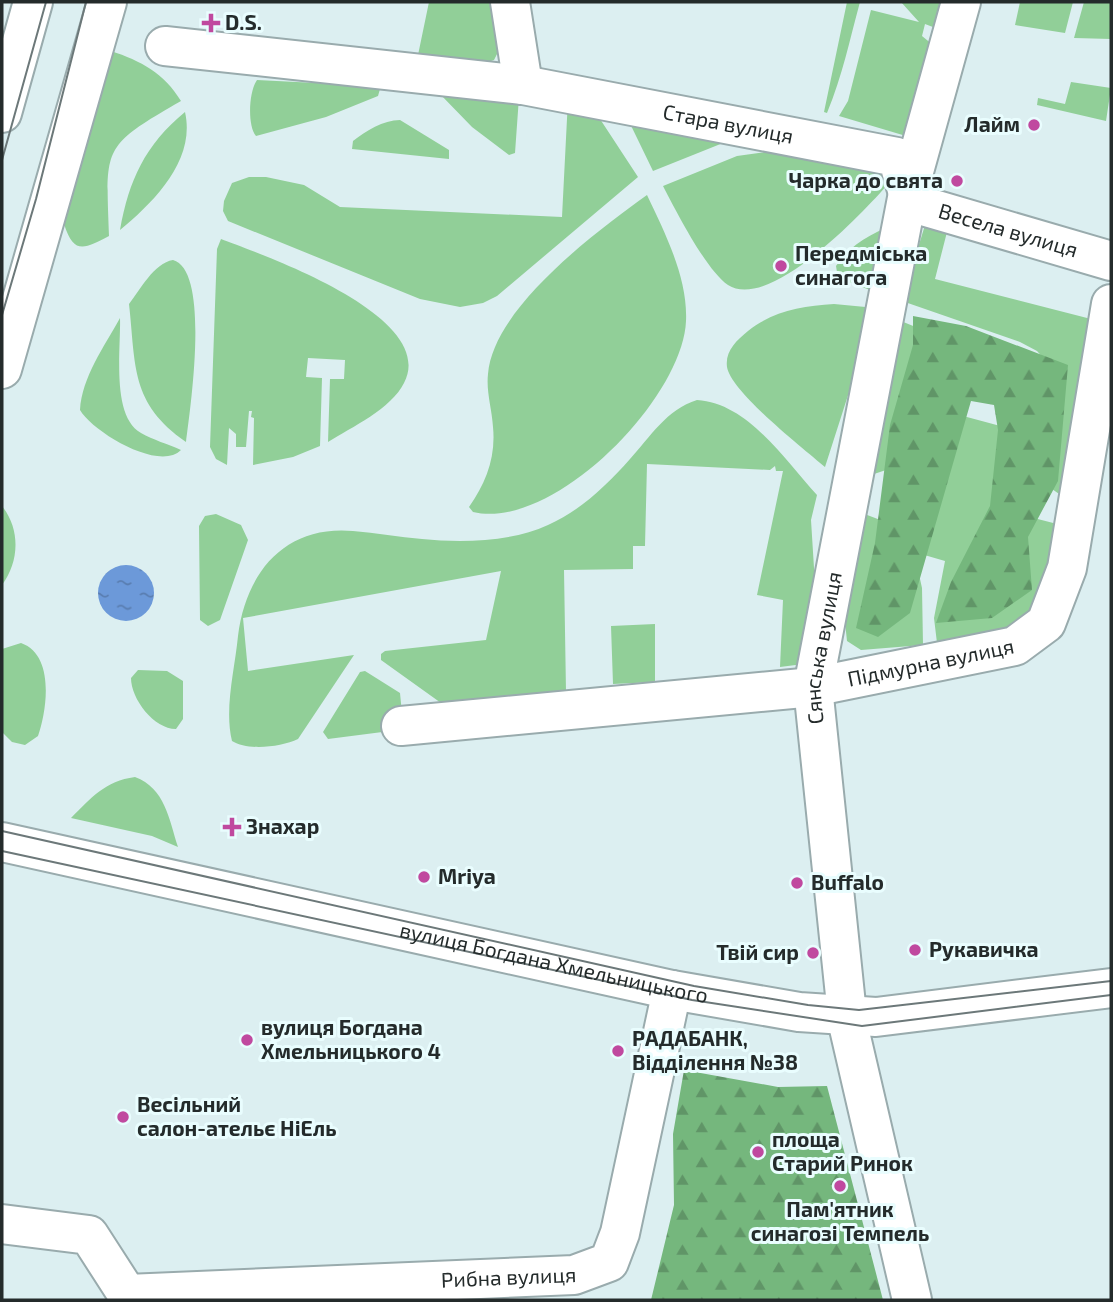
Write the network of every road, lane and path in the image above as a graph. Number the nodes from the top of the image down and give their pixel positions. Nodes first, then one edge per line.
1 (33, 2) edge
2 (107, 2) edge
3 (510, 2) edge
4 (961, 2) edge
5 (165, 46) dead end
6 (523, 85) junction
7 (2, 113) edge
8 (908, 193) junction
9 (1111, 261) edge
10 (1111, 304) edge
11 (2, 369) edge
12 (813, 687) junction
13 (401, 726) dead end
14 (2, 842) edge
15 (1111, 988) edge
16 (672, 990) junction
17 (847, 1017) junction
18 (2, 1224) edge
19 (445, 1290) edge
20 (128, 1297) edge
21 (912, 1300) edge

1 - 7 street
2 - 11 street
3 - 6 street
4 - 8 street, Сянська вулиця
5 - 6 street, Стара вулиця
6 - 8 street, Стара вулиця
8 - 9 street, Весела вулиця
8 - 12 street, Сянська вулиця
10 - 12 street, Підмурна вулиця
12 - 13 street, Підмурна вулиця
12 - 17 street, Сянська вулиця
14 - 16 street, вулиця Богдана Хмельницького
15 - 17 street, вулиця Богдана Хмельницького
16 - 17 street, вулиця Богдана Хмельницького
16 - 19 street, Рибна вулиця
17 - 21 street, Сянська вулиця
18 - 20 street
19 - 20 street, Рибна вулиця

